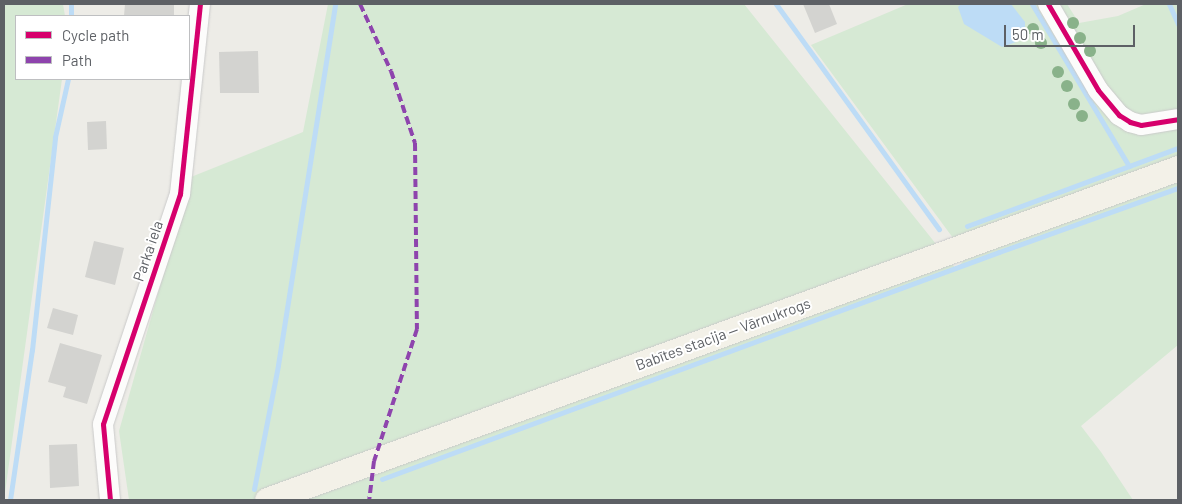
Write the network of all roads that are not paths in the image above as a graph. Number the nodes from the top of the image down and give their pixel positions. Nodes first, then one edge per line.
1 (200, 4) edge
2 (1048, 4) edge
3 (1178, 119) edge
4 (1178, 168) edge
5 (110, 500) edge
6 (267, 500) edge

1 - 5 street, Parka iela
2 - 3 street
4 - 6 main road, Babītes stacija — Vārnukrogs

